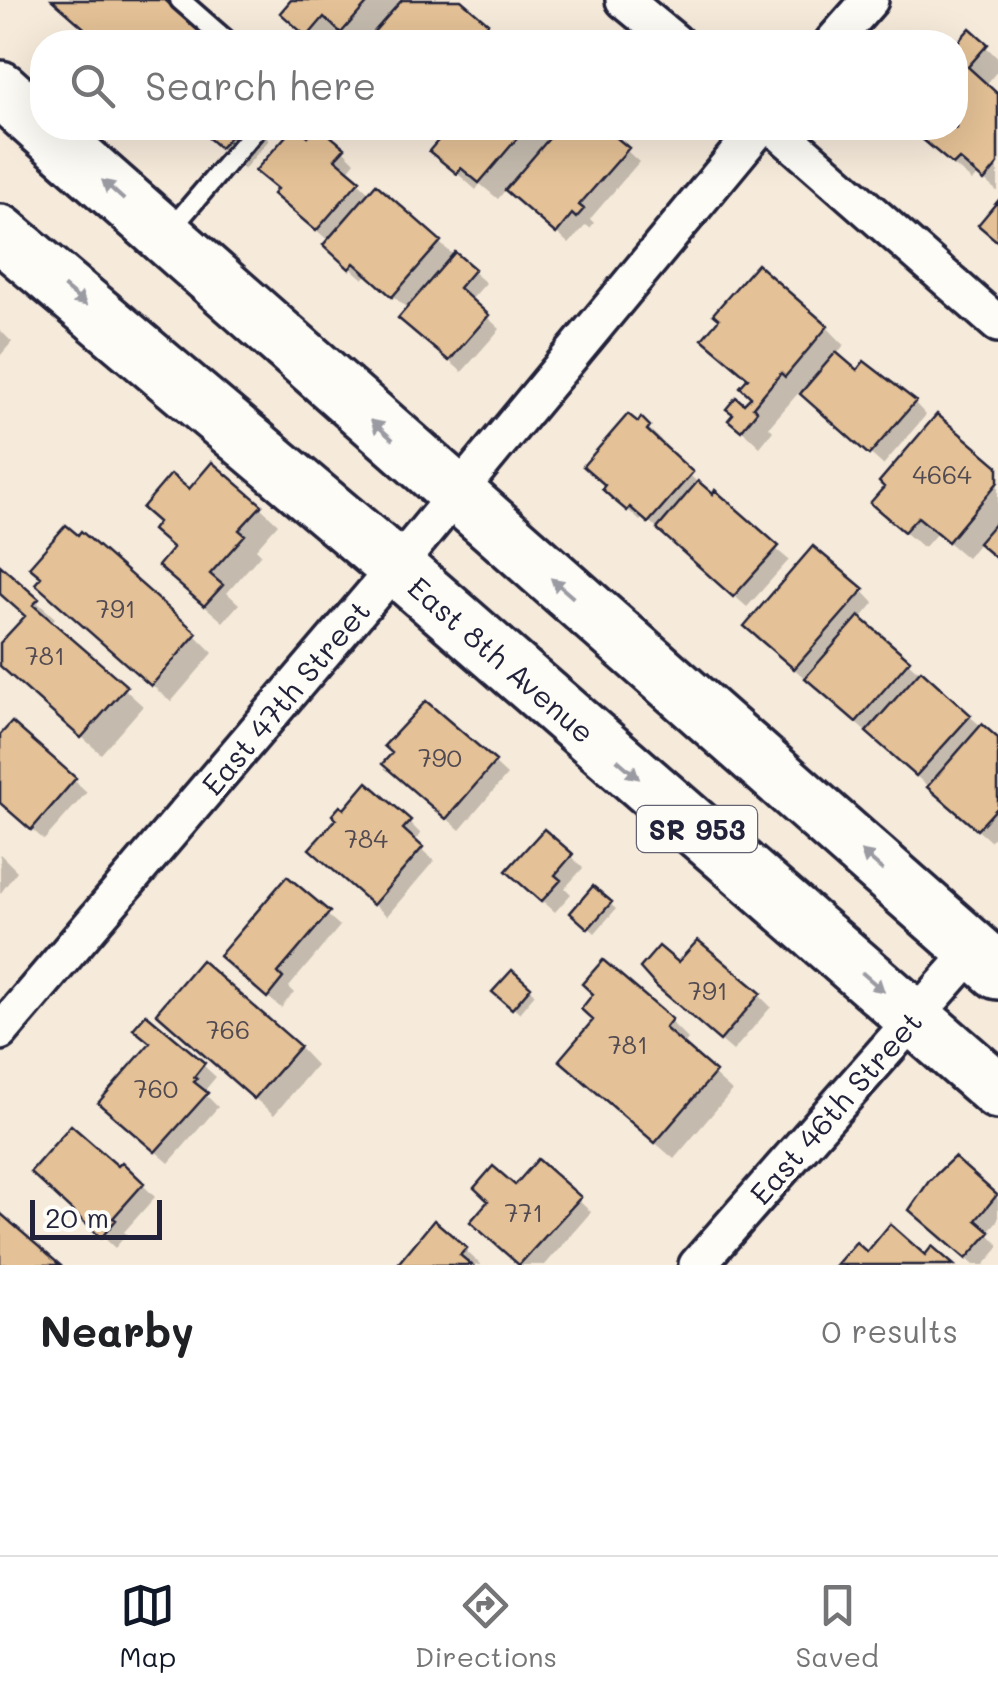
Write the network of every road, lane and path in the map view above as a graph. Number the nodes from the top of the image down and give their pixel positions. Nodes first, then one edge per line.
1 (180, 0) edge
2 (624, 0) edge
3 (870, 0) edge
4 (214, 30) edge
5 (660, 30) edge
6 (843, 30) edge
7 (0, 89) edge
8 (30, 116) edge
9 (58, 140) edge
10 (247, 140) edge
11 (749, 140) edge
12 (789, 140) edge
13 (0, 233) edge
14 (165, 236) junction
15 (998, 324) edge
16 (455, 494) junction
17 (396, 567) junction
18 (986, 960) edge
19 (913, 1016) junction
20 (0, 1032) edge
21 (998, 1091) edge
22 (697, 1265) edge

1 - 4 lane
2 - 5 street
3 - 6 street
7 - 8 main road, SR 953
14 -> 9 main road, SR 953
10 - 14 lane
11 - 16 street, East 47th Street
12 - 15 street
13 -> 17 main road, East 8th Avenue / SR 953
16 -> 14 main road, SR 953
16 - 17 street, East 47th Street
18 -> 16 main road, SR 953
17 -> 19 main road, East 8th Avenue / SR 953
17 - 20 street, East 47th Street
18 - 19 street, East 46th Street
19 - 21 main road, East 8th Avenue / SR 953
19 - 22 street, East 46th Street

